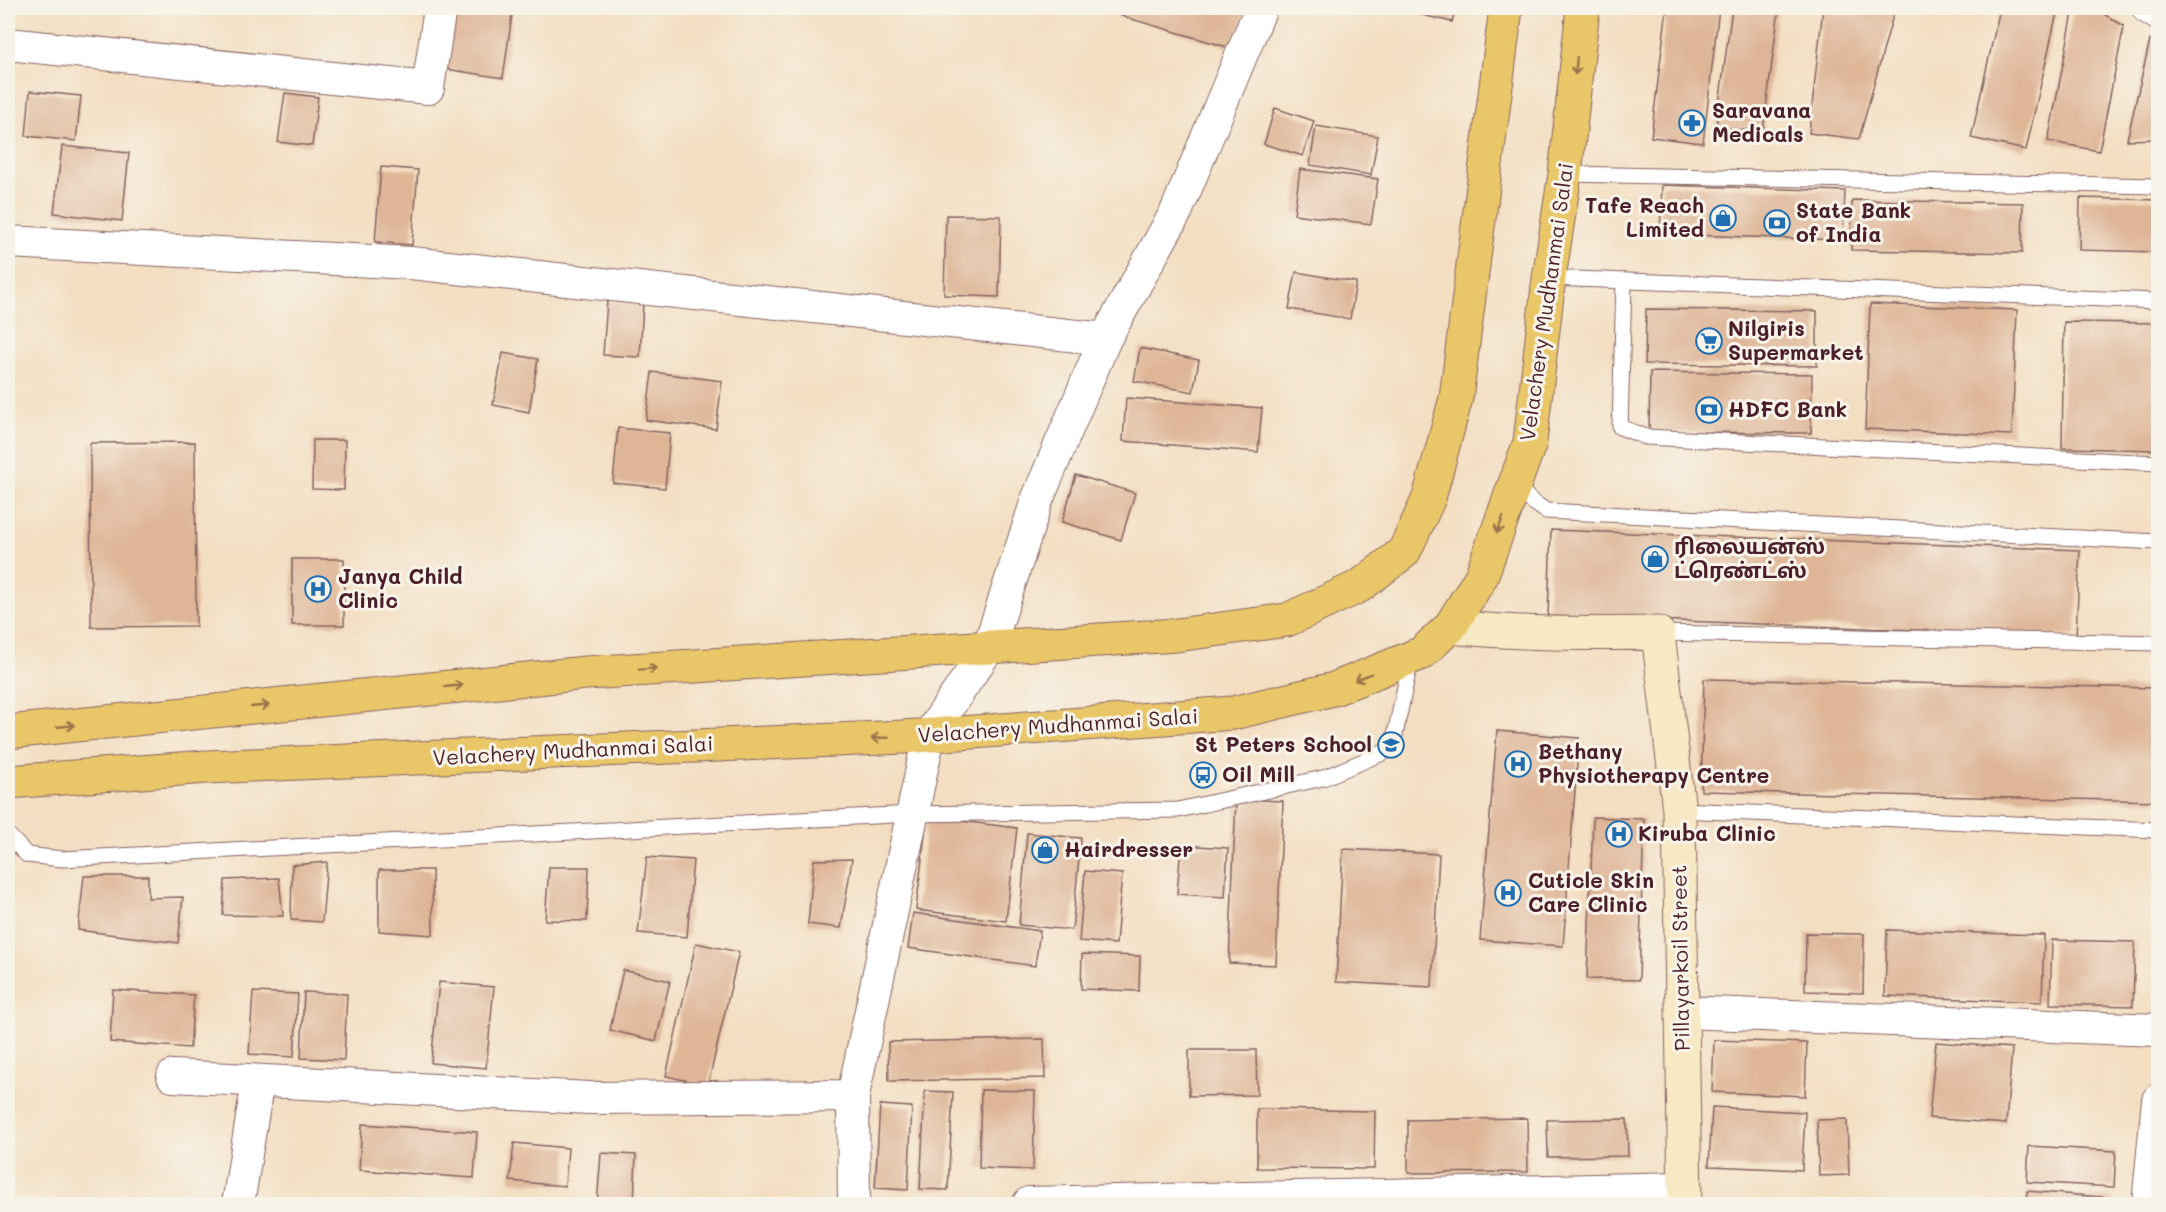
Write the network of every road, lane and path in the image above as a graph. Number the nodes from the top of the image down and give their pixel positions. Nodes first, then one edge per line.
1 (440, 8) edge
2 (1261, 8) edge
3 (1506, 8) edge
4 (1583, 8) edge
5 (2148, 8) edge
6 (2158, 14) edge
7 (8, 44) edge
8 (1565, 174) junction
9 (2158, 186) edge
10 (8, 242) edge
11 (1549, 278) junction
12 (1624, 281) junction
13 (2158, 301) edge
14 (1105, 339) junction
15 (2158, 463) edge
16 (1515, 484) junction
17 (2158, 542) edge
18 (1450, 627) junction
19 (1658, 633) junction
20 (2158, 643) edge
21 (989, 647) junction
22 (1412, 657) junction
23 (8, 732) edge
24 (928, 735) junction
25 (8, 782) edge
26 (1679, 810) junction
27 (912, 814) junction
28 (2158, 830) edge
29 (8, 835) edge
30 (1682, 1012) junction
31 (2158, 1030) edge
32 (173, 1076) dead end
33 (258, 1081) junction
34 (853, 1096) junction
35 (2158, 1100) edge
36 (1685, 1196) edge
37 (1029, 1203) edge
38 (237, 1204) edge
39 (854, 1204) edge
40 (2148, 1204) edge

1 - 7 street
2 - 14 street
3 - 21 main road
4 -> 8 main road, Velachery Mudhanmai Salai
5 - 6 street
8 - 9 lane
8 - 11 main road, Velachery Mudhanmai Salai
10 - 14 street
11 - 12 lane
11 - 16 main road, Velachery Mudhanmai Salai
12 - 13 lane
12 - 15 lane
14 - 21 street
16 - 17 lane
16 -> 18 main road, Velachery Mudhanmai Salai
18 - 19 street
18 - 22 main road, Velachery Mudhanmai Salai
19 - 20 lane
19 - 26 street, Pillayarkoil Street
23 -> 21 main road
21 - 24 street
22 -> 24 main road, Velachery Mudhanmai Salai
22 - 27 lane
24 -> 25 main road, Velachery Mudhanmai Salai
24 - 27 street
26 - 28 lane
26 - 30 street, Pillayarkoil Street
27 - 29 lane
27 - 34 street
30 - 31 street
30 - 36 street, Pillayarkoil Street
32 - 33 street
33 - 34 street
33 - 38 street
34 - 39 street
35 - 40 street
36 - 37 street

